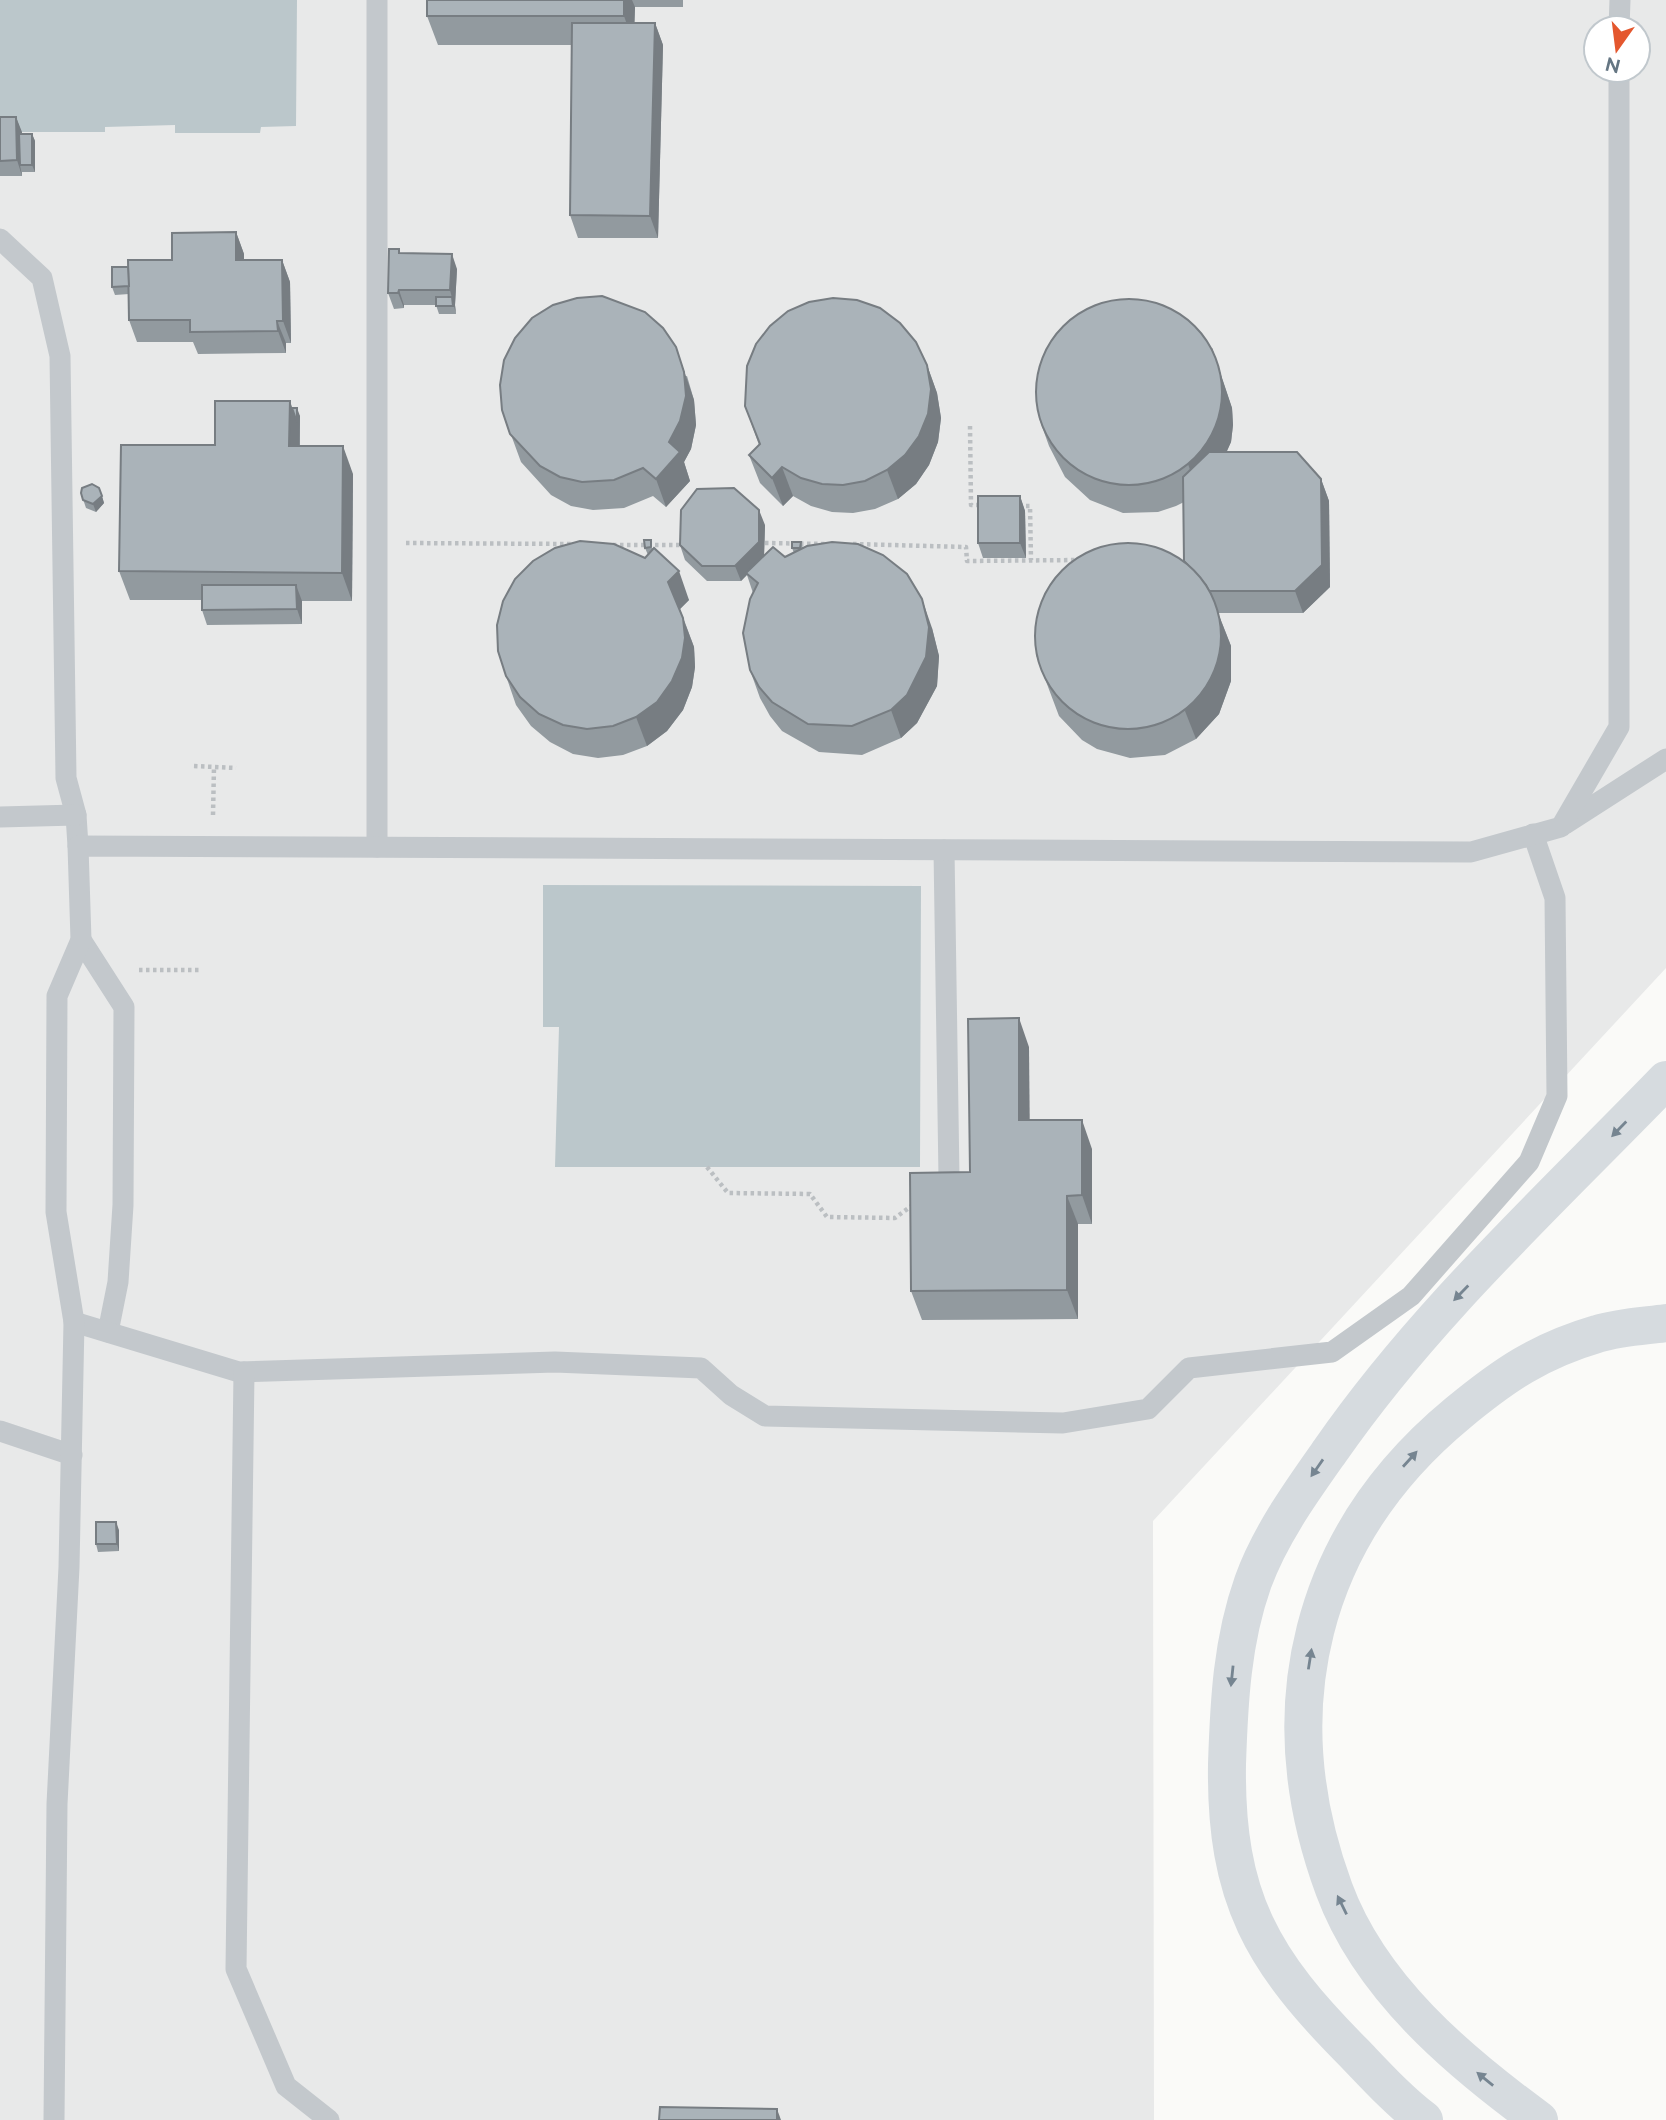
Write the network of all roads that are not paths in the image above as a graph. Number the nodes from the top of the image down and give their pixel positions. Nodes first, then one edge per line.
1 (377, 0) edge
2 (1619, 84) edge
3 (0, 239) edge
4 (1666, 759) edge
5 (1643, 774) junction
6 (1666, 782) edge
7 (76, 815) junction
8 (0, 817) edge
9 (1561, 827) junction
10 (1533, 834) junction
11 (78, 846) junction
12 (377, 848) junction
13 (944, 850) junction
14 (81, 940) junction
15 (1666, 1080) edge
16 (949, 1178) edge
17 (74, 1322) junction
18 (1666, 1323) edge
19 (108, 1332) junction
20 (244, 1372) junction
21 (0, 1431) edge
22 (72, 1455) junction
23 (54, 2120) edge
24 (329, 2120) edge
25 (1424, 2120) edge
26 (1539, 2120) edge

1 - 12 lane
2 - 9 lane
3 - 7 lane
4 - 5 lane
5 - 6 lane
5 - 9 lane
7 - 8 lane
7 - 11 lane
9 - 10 lane
10 - 13 lane
10 - 20 lane
11 - 12 lane
11 - 14 lane
12 - 13 lane
13 - 16 lane
14 - 17 lane
14 - 19 lane
15 -> 25 highway
17 - 19 lane
17 - 22 lane
26 -> 18 highway
19 - 20 lane
20 - 24 lane
21 - 22 lane
22 - 23 lane

